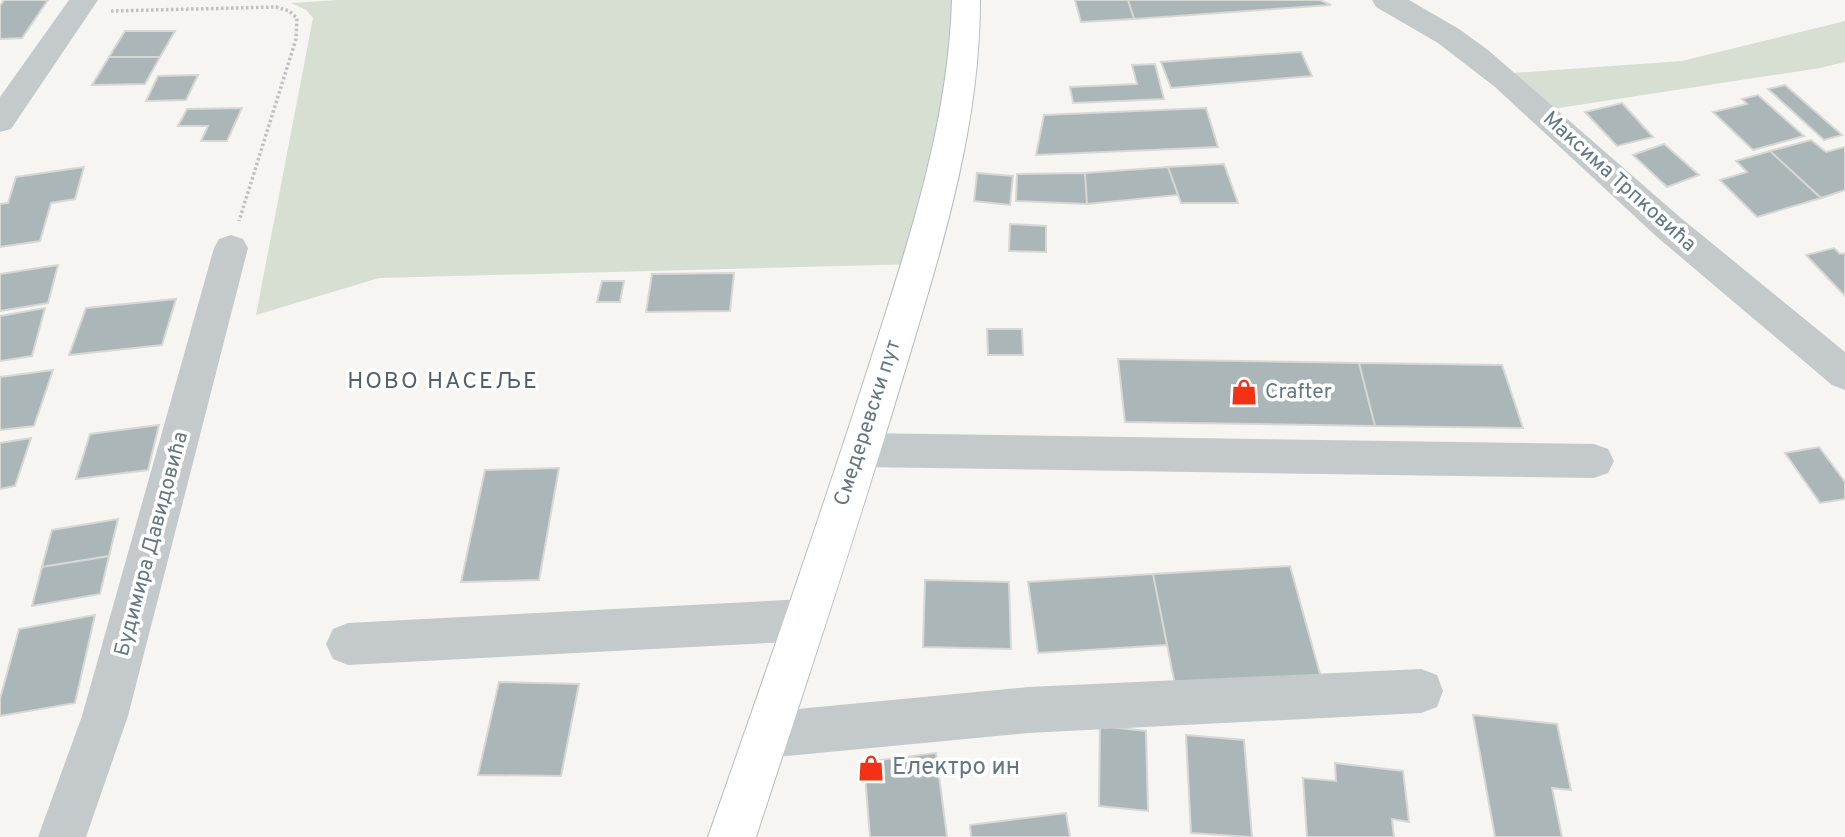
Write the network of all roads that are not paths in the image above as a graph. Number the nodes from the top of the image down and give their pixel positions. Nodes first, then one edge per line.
1 (966, 0) edge
2 (1386, 0) edge
3 (80, 6) edge
4 (0, 121) edge
5 (231, 248) road end
6 (1845, 374) edge
7 (860, 450) junction
8 (1594, 461) dead end
9 (804, 620) junction
10 (348, 645) dead end
11 (1421, 691) dead end
12 (766, 735) junction
13 (62, 837) edge
14 (732, 837) edge

1 - 7 main road, Смедеревски пут
2 - 6 street, Максима Трпковића
3 - 4 street
5 - 13 street, Будимира Давидовића
7 - 8 street
7 - 9 main road, Смедеревски пут
9 - 10 street
9 - 12 main road, Смедеревски пут
11 - 12 street
12 - 14 main road, Смедеревски пут

